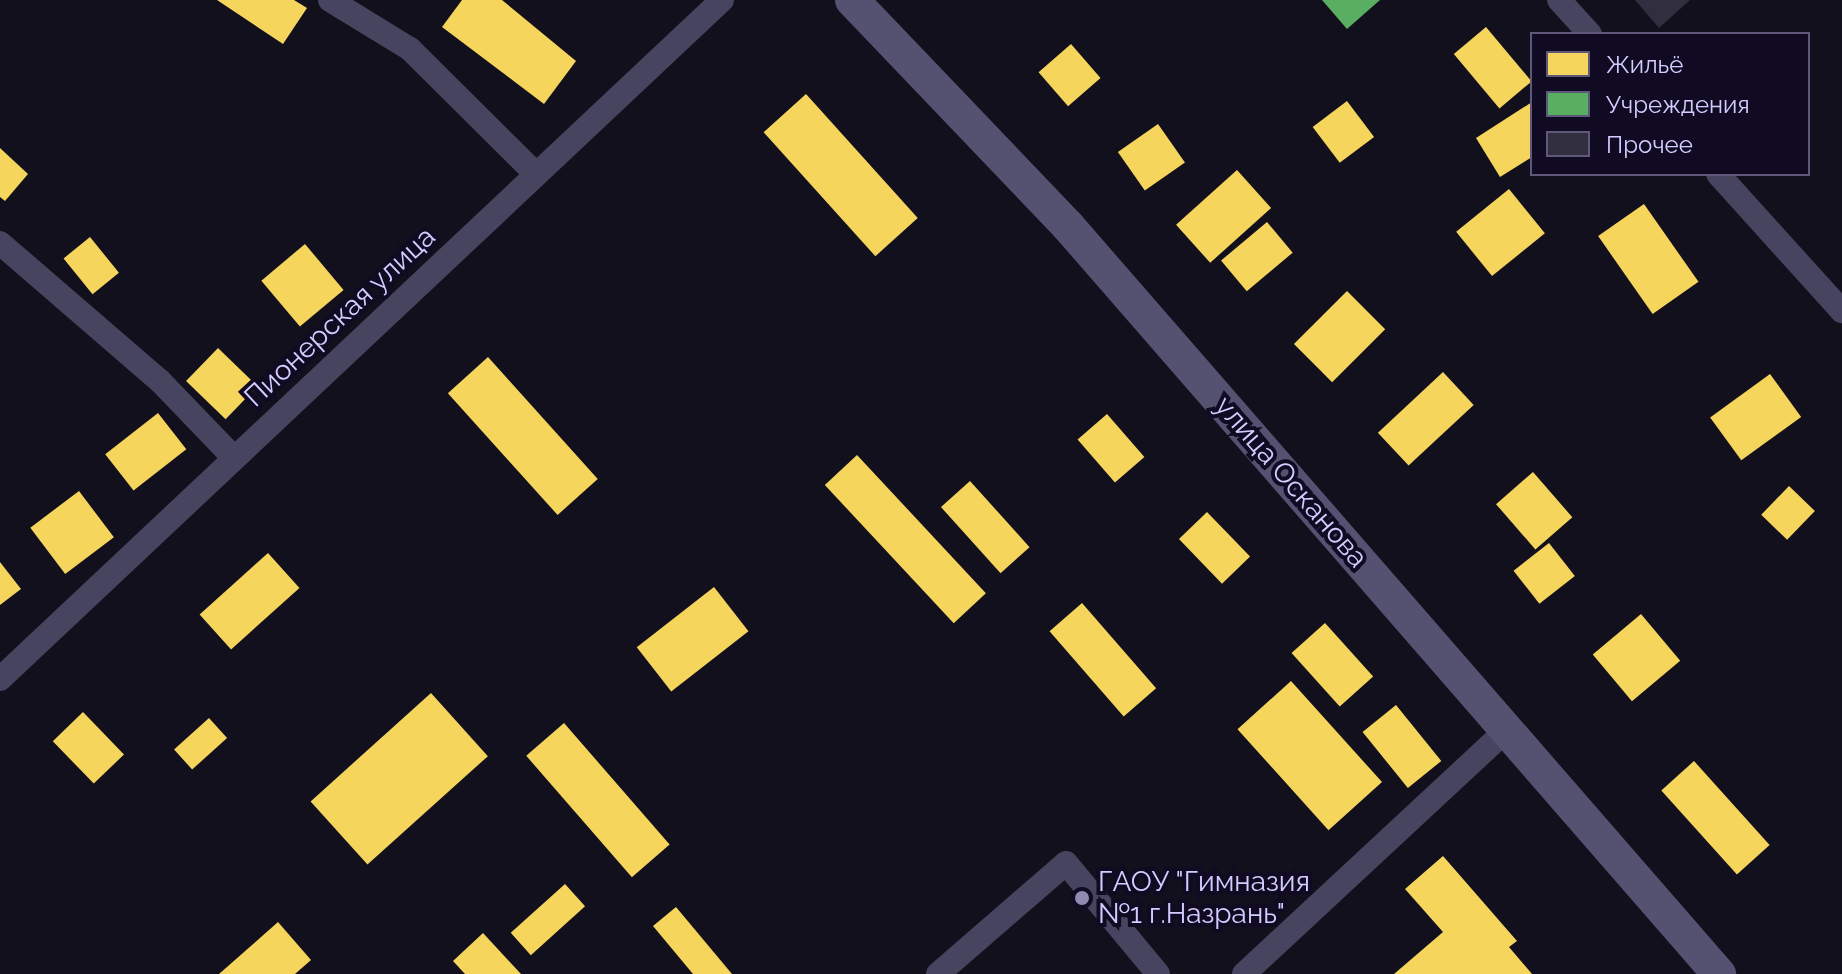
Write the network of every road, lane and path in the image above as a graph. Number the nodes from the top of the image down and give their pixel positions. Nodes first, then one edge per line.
1 (330, 0) edge
2 (722, 0) edge
3 (852, 0) edge
4 (1559, 0) edge
5 (1588, 32) edge
6 (536, 174) junction
7 (1720, 176) edge
8 (0, 243) edge
9 (1842, 311) edge
10 (234, 458) junction
11 (0, 679) edge
12 (1507, 730) junction
13 (938, 974) edge
14 (1158, 974) edge
15 (1244, 974) edge
16 (1719, 974) edge

1 - 6 street
2 - 6 street, Пионерская улица
3 - 12 main road, улица Осканова
4 - 5 street
6 - 10 street, Пионерская улица
7 - 9 street
8 - 10 street
10 - 11 street, Пионерская улица
12 - 15 street
12 - 16 main road, улица Осканова
13 - 14 street

